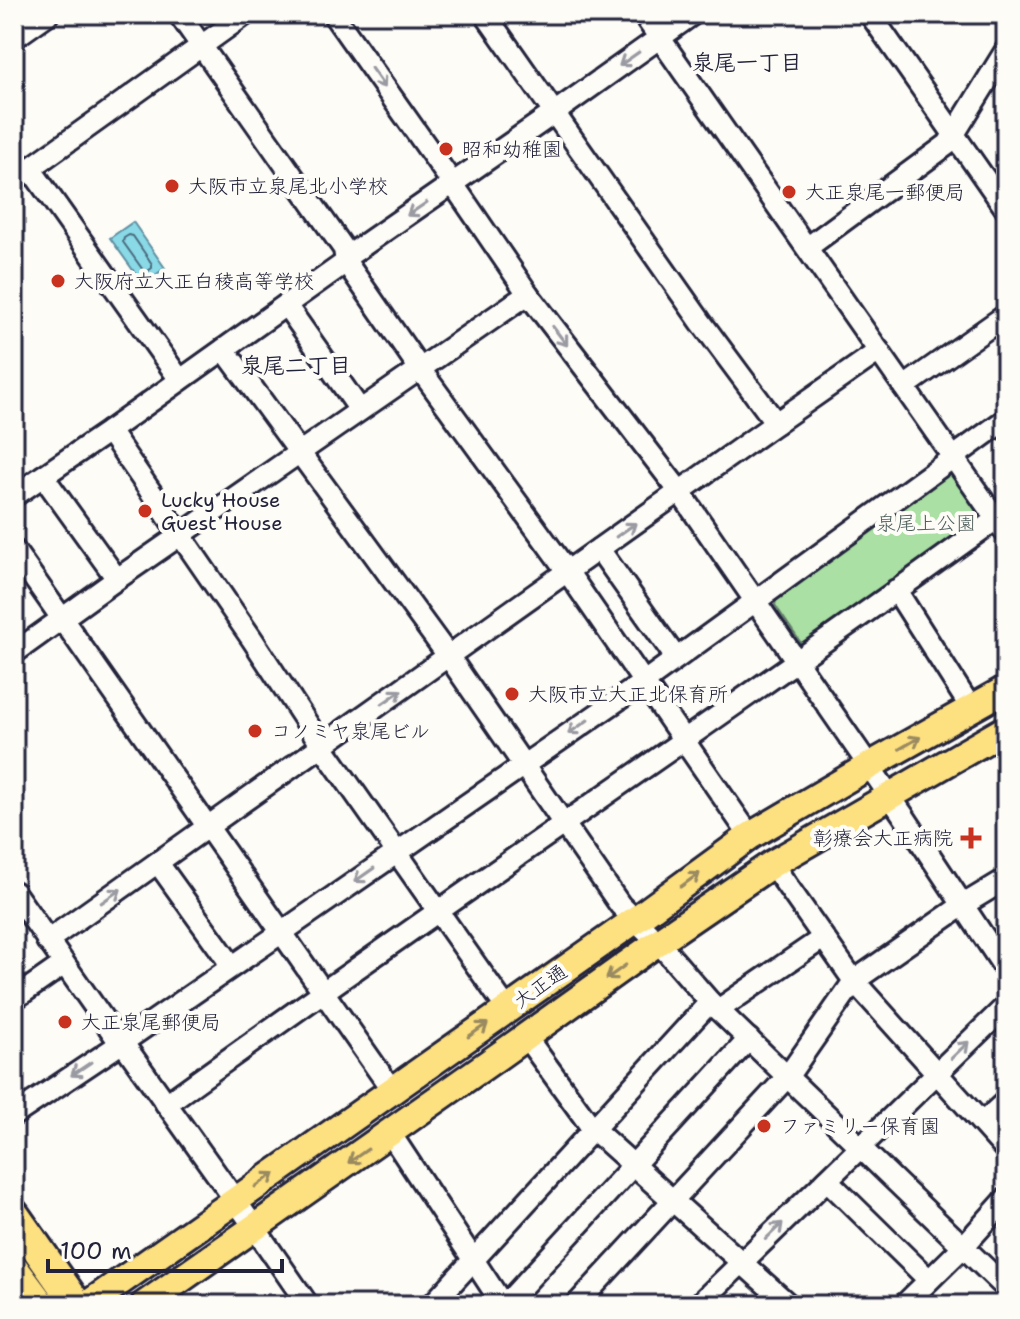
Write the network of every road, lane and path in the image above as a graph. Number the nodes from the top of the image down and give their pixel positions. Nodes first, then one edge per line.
1 (48, 14) edge
2 (179, 14) edge
3 (246, 14) edge
4 (333, 14) edge
5 (485, 14) edge
6 (643, 14) edge
7 (693, 14) edge
8 (870, 14) edge
9 (14, 38) edge
10 (660, 38) junction
11 (202, 46) junction
12 (1004, 57) edge
13 (554, 113) junction
14 (954, 135) junction
15 (22, 174) edge
16 (453, 184) junction
17 (1006, 209) edge
18 (808, 247) junction
19 (346, 262) junction
20 (528, 294) junction
21 (286, 305) junction
22 (1006, 315) edge
23 (224, 349) junction
24 (879, 351) junction
25 (420, 369) junction
26 (180, 380) junction
27 (904, 387) junction
28 (360, 410) junction
29 (1006, 419) edge
30 (776, 423) junction
31 (109, 431) junction
32 (300, 453) junction
33 (952, 456) junction
34 (43, 476) junction
35 (680, 492) junction
36 (14, 496) edge
37 (1003, 521) edge
38 (181, 536) junction
39 (599, 549) junction
40 (14, 550) edge
41 (567, 571) junction
42 (117, 579) junction
43 (896, 590) junction
44 (756, 601) junction
45 (62, 619) junction
46 (14, 653) edge
47 (449, 657) junction
48 (676, 658) junction
49 (798, 661) junction
50 (644, 682) junction
51 (1006, 689) edge
52 (971, 708) junction
53 (1006, 729) edge
54 (685, 741) junction
55 (322, 746) junction
56 (523, 765) junction
57 (869, 766) junction
58 (890, 796) junction
59 (563, 825) junction
60 (208, 828) junction
61 (750, 836) junction
62 (396, 852) junction
63 (158, 863) junction
64 (772, 864) junction
65 (1006, 879) edge
66 (16, 899) edge
67 (963, 905) junction
68 (438, 911) junction
69 (635, 920) junction
70 (281, 932) junction
71 (823, 938) junction
72 (47, 941) junction
73 (658, 942) junction
74 (64, 964) junction
75 (232, 966) junction
76 (1006, 970) edge
77 (854, 981) junction
78 (322, 991) junction
79 (14, 999) edge
80 (714, 1006) junction
81 (1006, 1006) edge
82 (507, 1009) junction
83 (526, 1037) junction
84 (749, 1039) junction
85 (120, 1043) junction
86 (937, 1072) junction
87 (788, 1076) junction
88 (392, 1090) junction
89 (1006, 1101) edge
90 (166, 1104) junction
91 (14, 1115) edge
92 (982, 1123) junction
93 (592, 1128) junction
94 (390, 1133) junction
95 (861, 1148) junction
96 (1006, 1150) edge
97 (633, 1166) junction
98 (827, 1180) junction
99 (1006, 1199) edge
100 (236, 1201) junction
101 (673, 1202) junction
102 (14, 1215) edge
103 (255, 1228) junction
104 (14, 1238) edge
105 (963, 1247) junction
106 (473, 1259) junction
107 (742, 1262) junction
108 (14, 1270) edge
109 (929, 1280) junction
110 (14, 1283) edge
111 (1006, 1288) edge
112 (152, 1303) edge
113 (30, 1305) edge
114 (40, 1305) edge
115 (63, 1305) edge
116 (77, 1305) edge
117 (87, 1305) edge
118 (308, 1305) edge
119 (432, 1305) edge
120 (504, 1305) edge
121 (576, 1305) edge
122 (698, 1305) edge
123 (789, 1305) edge
124 (904, 1305) edge

1 - 9 street
2 - 11 street
3 - 11 street
4 -> 16 street
5 - 13 street
6 - 10 street
7 - 10 street
8 - 14 street
10 -> 13 street
10 - 18 street
11 - 15 street
11 - 19 street
12 - 14 street
13 - 16 street
13 - 30 street
14 - 17 street
14 - 18 street
15 - 26 street
16 -> 19 street
16 - 20 street
18 - 24 street
19 - 21 street
19 - 25 street
20 - 25 street
20 -> 35 street
21 - 23 street
21 - 28 street
22 - 27 street
23 - 26 street
23 - 32 street
24 - 27 street
24 - 30 street
25 - 28 street
25 - 41 street
26 - 31 street
27 - 33 street
28 - 32 street
29 - 33 street
30 - 35 street
31 - 34 street
31 - 38 street
32 - 38 street
32 - 47 street
33 - 37 street
33 - 44 street
34 - 36 street
34 - 42 street
39 -> 35 street
35 - 44 street
37 - 43 street
38 - 42 street
38 - 55 street
39 - 41 street
39 - 48 street
40 - 45 street
41 - 47 street
41 - 50 street
42 - 45 street
43 - 49 street
43 - 52 street
44 - 48 street
44 - 49 street
45 - 46 street
45 - 60 street
55 -> 47 street
47 - 56 street
48 - 50 street
49 - 54 street
49 - 57 street
50 - 54 street
50 -> 56 street
51 - 52 main road, 大正通
57 -> 52 main road, 大正通
53 - 58 main road, 大正通
54 - 59 street
54 - 61 street
55 - 60 street
55 - 62 street
56 - 59 street
56 - 62 street
57 - 58 street
57 - 61 main road, 大正通
58 - 64 main road, 大正通
58 - 67 street
59 - 68 street
59 - 69 street
60 - 63 street
60 - 70 street
69 -> 61 main road, 大正通
62 - 68 street
62 -> 70 street
72 -> 63 street
63 - 75 street
64 - 71 street
64 - 73 main road, 大正通
65 - 67 street
66 - 72 street
67 - 76 street
67 - 77 street
68 - 78 street
68 - 82 street
69 - 73 street
69 - 82 main road, 大正通
70 - 75 street
70 - 78 street
71 - 77 street
71 - 80 street
72 - 74 street
73 - 80 street
73 -> 83 main road, 大正通
74 - 79 street
74 - 85 street
75 - 85 street
77 - 86 street
77 - 87 street
78 - 88 street
78 - 90 street
80 - 84 street
80 - 93 street
86 -> 81 street
88 -> 82 main road, 大正通
83 - 93 street
83 - 94 main road, 大正通
84 - 87 street
84 - 97 street
85 - 90 street
85 -> 91 street
86 - 92 street
86 - 95 street
87 - 95 street
87 - 101 street
100 -> 88 main road, 大正通
89 - 92 street
90 - 100 street
92 - 96 street
93 - 97 street
93 - 106 street
94 -> 103 main road, 大正通
94 - 106 street
95 - 98 street
95 - 105 street
97 - 101 street
97 - 120 street
107 -> 98 street
98 - 109 street
99 - 105 street
100 - 103 street
100 - 117 main road, 大正通
101 - 107 street
101 - 121 street
102 - 116 highway
103 - 112 main road, 大正通
103 - 118 street
104 - 115 highway
105 - 109 street
105 - 111 street
106 - 119 street
106 - 120 street
107 - 122 street
107 - 123 street
108 - 114 highway
109 - 124 street
110 - 113 highway

